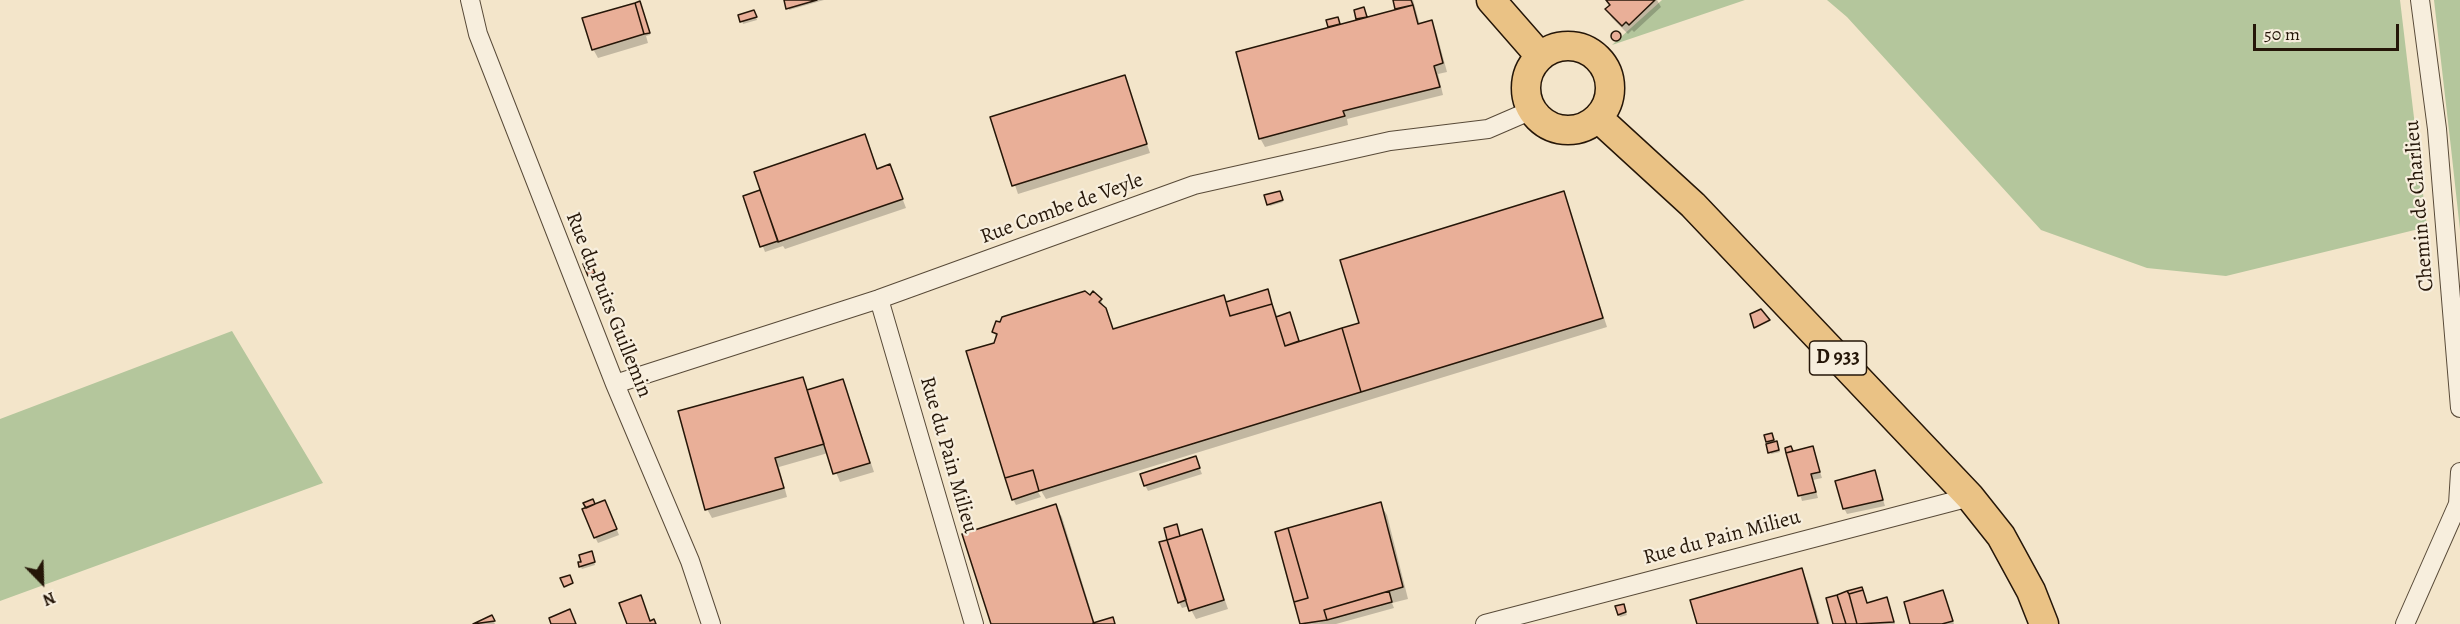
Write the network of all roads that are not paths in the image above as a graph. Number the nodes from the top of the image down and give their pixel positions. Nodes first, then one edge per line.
1 (470, 0) edge
2 (1491, 0) edge
3 (2420, 0) edge
4 (1540, 56) junction
5 (1532, 110) junction
6 (1598, 118) junction
7 (879, 299) junction
8 (615, 384) junction
9 (2460, 408) edge
10 (2460, 472) edge
11 (1970, 498) junction
12 (711, 624) edge
13 (974, 624) edge
14 (1485, 624) edge
15 (2044, 624) edge
16 (2405, 624) edge

1 - 8 street, Rue du Puits Guillemin
2 - 4 main road
3 - 9 street, Chemin de Charlieu
4 - 5 main road
4 - 6 main road
5 - 6 main road
5 - 7 street, Rue Combe de Veyle
6 - 11 main road, D 933
7 - 8 street, Rue Combe de Veyle
7 - 13 street, Rue du Pain Milieu
8 - 12 street, Rue du Puits Guillemin
10 - 16 street
11 - 14 street, Rue du Pain Milieu
11 - 15 main road, D 933

